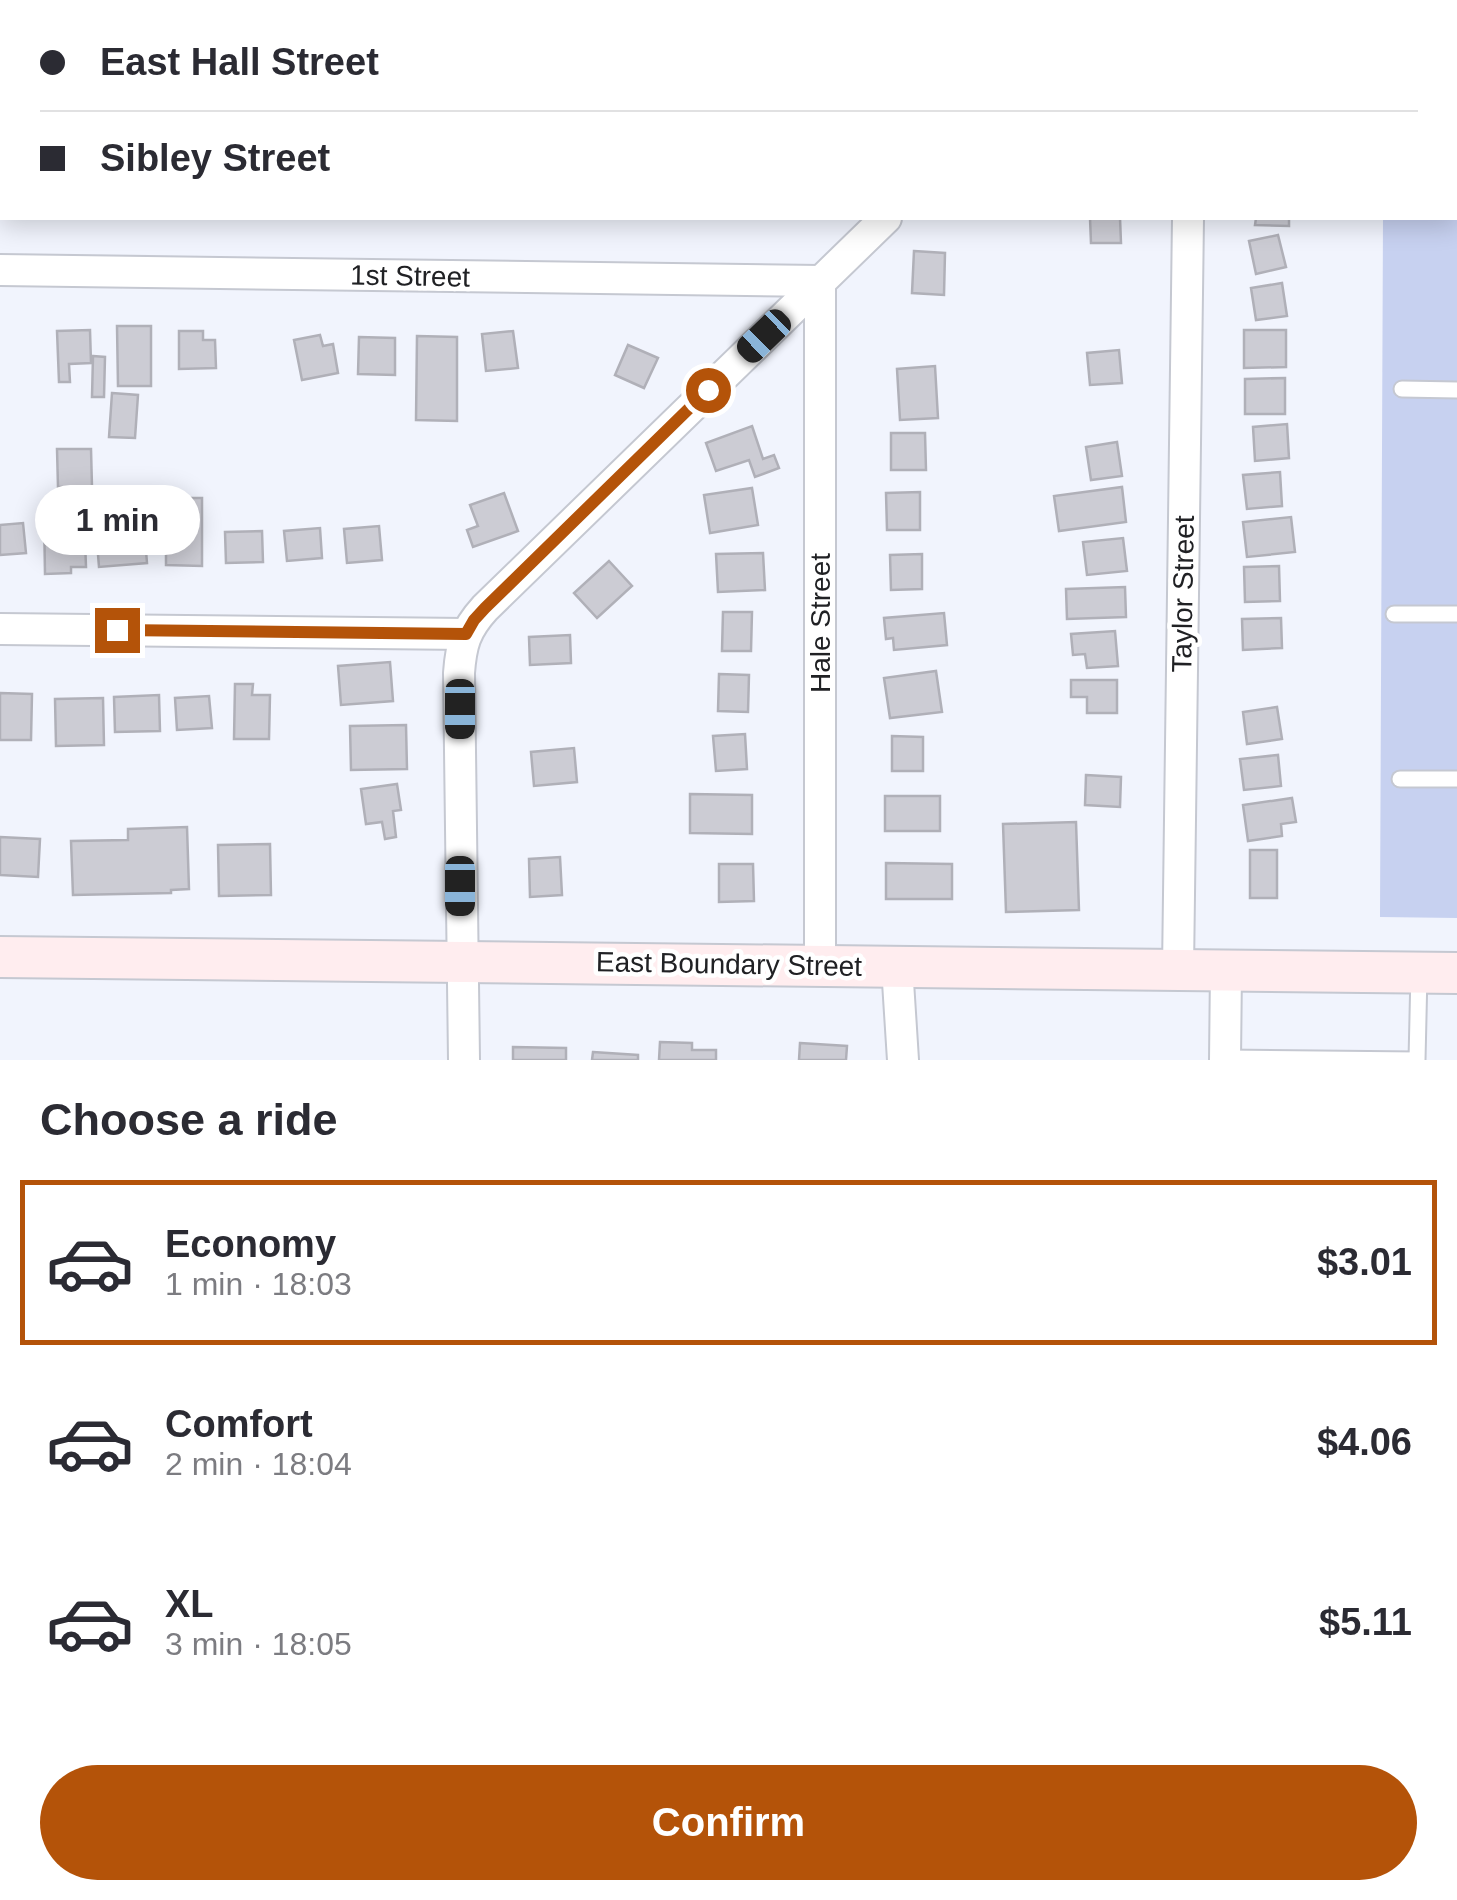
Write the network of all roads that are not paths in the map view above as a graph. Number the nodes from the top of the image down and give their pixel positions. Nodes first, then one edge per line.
1 (884, 220) edge
2 (1188, 220) edge
3 (0, 270) edge
4 (820, 281) junction
5 (1402, 389) dead end
6 (1457, 390) edge
7 (1394, 614) dead end
8 (1457, 614) edge
9 (0, 629) edge
10 (466, 634) junction
11 (1400, 779) dead end
12 (1457, 780) edge
13 (0, 957) edge
14 (462, 962) junction
15 (820, 965) junction
16 (897, 966) junction
17 (1178, 970) junction
18 (1226, 970) junction
19 (1438, 973) edge
20 (1225, 1059) edge
21 (464, 1060) edge
22 (903, 1060) edge

1 - 4 street
2 - 17 street, Taylor Street
3 - 4 street, 1st Street
4 - 10 street
4 - 15 street, Hale Street
5 - 6 lane
7 - 8 lane
9 - 10 street
10 - 14 street
11 - 12 lane
13 - 14 main road, East Boundary Street
14 - 15 main road, East Boundary Street
14 - 21 street
15 - 16 main road, East Boundary Street
16 - 17 main road, East Boundary Street
16 - 22 street
17 - 18 main road, East Boundary Street
18 - 19 main road, East Boundary Street
18 - 20 street
19 - 20 lane

